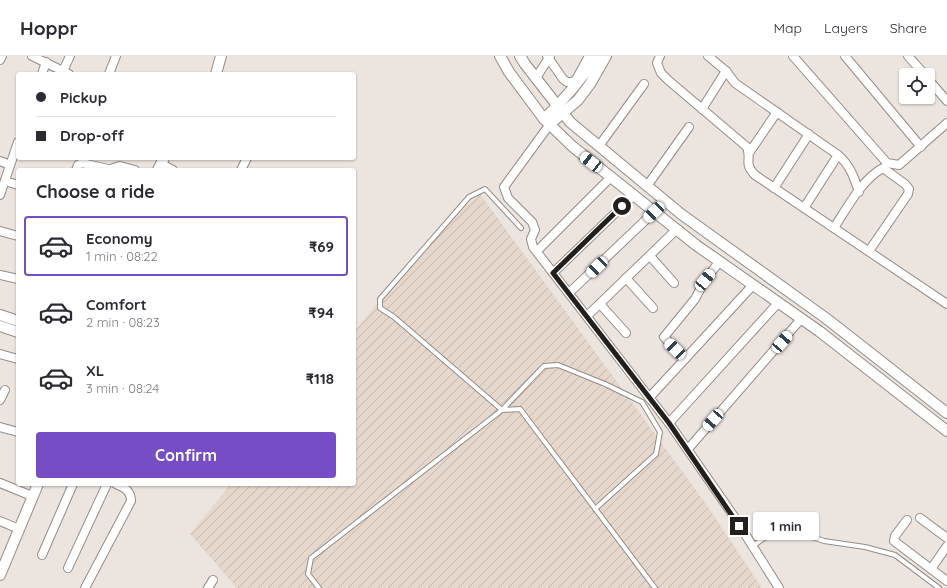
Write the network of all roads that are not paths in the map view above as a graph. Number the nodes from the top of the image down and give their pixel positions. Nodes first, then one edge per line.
1 (2, 56) edge
2 (32, 56) edge
3 (70, 56) edge
4 (116, 56) edge
5 (221, 56) edge
6 (500, 56) edge
7 (520, 56) edge
8 (589, 56) edge
9 (597, 56) edge
10 (606, 56) edge
11 (660, 56) edge
12 (708, 56) edge
13 (793, 56) edge
14 (846, 56) edge
15 (908, 56) edge
16 (549, 57) edge
17 (0, 60) edge
18 (46, 62) junction
19 (919, 68) edge
20 (726, 71) junction
21 (43, 72) edge
22 (66, 72) edge
23 (110, 72) edge
24 (217, 72) edge
25 (536, 78) junction
26 (644, 84) dead end
27 (935, 87) edge
28 (947, 101) edge
29 (560, 109) junction
30 (702, 109) junction
31 (777, 112) junction
32 (547, 122) junction
33 (947, 123) edge
34 (689, 127) dead end
35 (809, 134) junction
36 (598, 146) junction
37 (921, 147) junction
38 (16, 148) edge
39 (749, 153) junction
40 (838, 155) junction
41 (0, 161) edge
42 (10, 165) junction
43 (885, 165) junction
44 (77, 168) edge
45 (103, 168) edge
46 (114, 168) edge
47 (128, 168) edge
48 (611, 177) junction
49 (5, 181) junction
50 (16, 184) edge
51 (647, 186) junction
52 (774, 188) junction
53 (859, 192) junction
54 (0, 195) edge
55 (634, 195) junction
56 (804, 208) junction
57 (654, 212) junction
58 (521, 228) dead end
59 (834, 228) junction
60 (677, 230) junction
61 (0, 231) edge
62 (16, 235) edge
63 (869, 251) junction
64 (537, 252) junction
65 (650, 256) junction
66 (720, 261) junction
67 (553, 273) junction
68 (0, 275) edge
69 (626, 278) junction
70 (16, 279) edge
71 (674, 283) dead end
72 (753, 285) junction
73 (569, 293) junction
74 (778, 303) junction
75 (600, 304) junction
76 (947, 304) edge
77 (653, 308) dead end
78 (0, 315) edge
79 (587, 316) junction
80 (801, 319) junction
81 (16, 320) edge
82 (0, 326) edge
83 (16, 331) edge
84 (626, 333) dead end
85 (0, 354) edge
86 (16, 358) edge
87 (685, 359) junction
88 (6, 390) dead end
89 (649, 398) junction
90 (0, 400) edge
91 (502, 410) junction
92 (947, 413) edge
93 (669, 423) junction
94 (0, 427) edge
95 (16, 431) edge
96 (947, 431) edge
97 (688, 449) junction
98 (0, 483) edge
99 (37, 486) edge
100 (72, 486) edge
101 (106, 486) edge
102 (129, 487) edge
103 (32, 496) junction
104 (595, 509) junction
105 (920, 518) dead end
106 (907, 520) dead end
107 (0, 521) edge
108 (19, 529) junction
109 (947, 538) edge
110 (753, 546) junction
111 (947, 546) edge
112 (42, 554) dead end
113 (1, 568) edge
114 (68, 568) dead end
115 (931, 569) junction
116 (213, 580) dead end
117 (947, 581) edge
118 (85, 588) edge
119 (208, 588) edge
120 (319, 588) edge
121 (654, 588) edge
122 (779, 588) edge
123 (939, 588) edge

1 - 17 street
2 - 18 street
3 - 22 street
4 - 23 street
5 - 24 street
6 - 32 street
7 - 25 street
8 - 16 street
9 - 29 street
10 - 29 street
11 - 30 street
12 - 20 street
13 - 43 street
14 - 37 street
15 - 19 street
16 - 25 street
18 - 21 street
18 - 22 street
20 - 30 street
20 - 31 street
25 - 29 street
26 - 36 street
27 - 28 street
29 - 32 street
29 - 36 street
30 - 39 street
31 - 35 street
31 - 39 street
32 - 48 street
32 - 64 street
33 - 37 street
34 - 51 street
35 - 40 street
35 - 52 street
36 - 51 street
37 - 43 street
38 - 42 street
39 - 52 street
40 - 53 street
40 - 56 street
41 - 42 street
42 - 49 street
43 - 53 street
43 - 63 street
44 - 45 street
46 - 47 street
48 - 55 street
48 - 64 street
49 - 50 street
49 - 54 street
51 - 92 street
52 - 56 street
53 - 59 street
55 - 57 street
55 - 67 street
56 - 59 street
57 - 60 street
57 - 73 street
58 - 91 lane
59 - 63 street
60 - 65 street
60 - 66 street
61 - 62 street
63 - 76 street
64 - 67 street
65 - 69 street
65 - 71 street
66 - 72 street
66 - 87 street
67 - 73 street
68 - 70 street
69 - 75 street
69 - 77 street
72 - 74 street
72 - 87 street
73 - 79 street
74 - 80 street
74 - 93 street
75 - 79 street
75 - 84 street
78 - 81 street
79 - 89 street
80 - 96 street
80 - 97 street
82 - 83 street
85 - 86 street
87 - 89 street
88 - 90 street
89 - 93 street
91 - 104 lane
91 - 104 lane
91 - 120 lane
93 - 97 street
94 - 95 street
97 - 110 street
98 - 103 street
99 - 103 street
100 - 112 street
101 - 114 street
102 - 118 street
103 - 108 street
104 - 121 lane
105 - 109 street
106 - 115 street
107 - 108 street
108 - 113 street
110 - 122 street
110 - 123 lane
111 - 115 street
115 - 117 street
116 - 119 street

